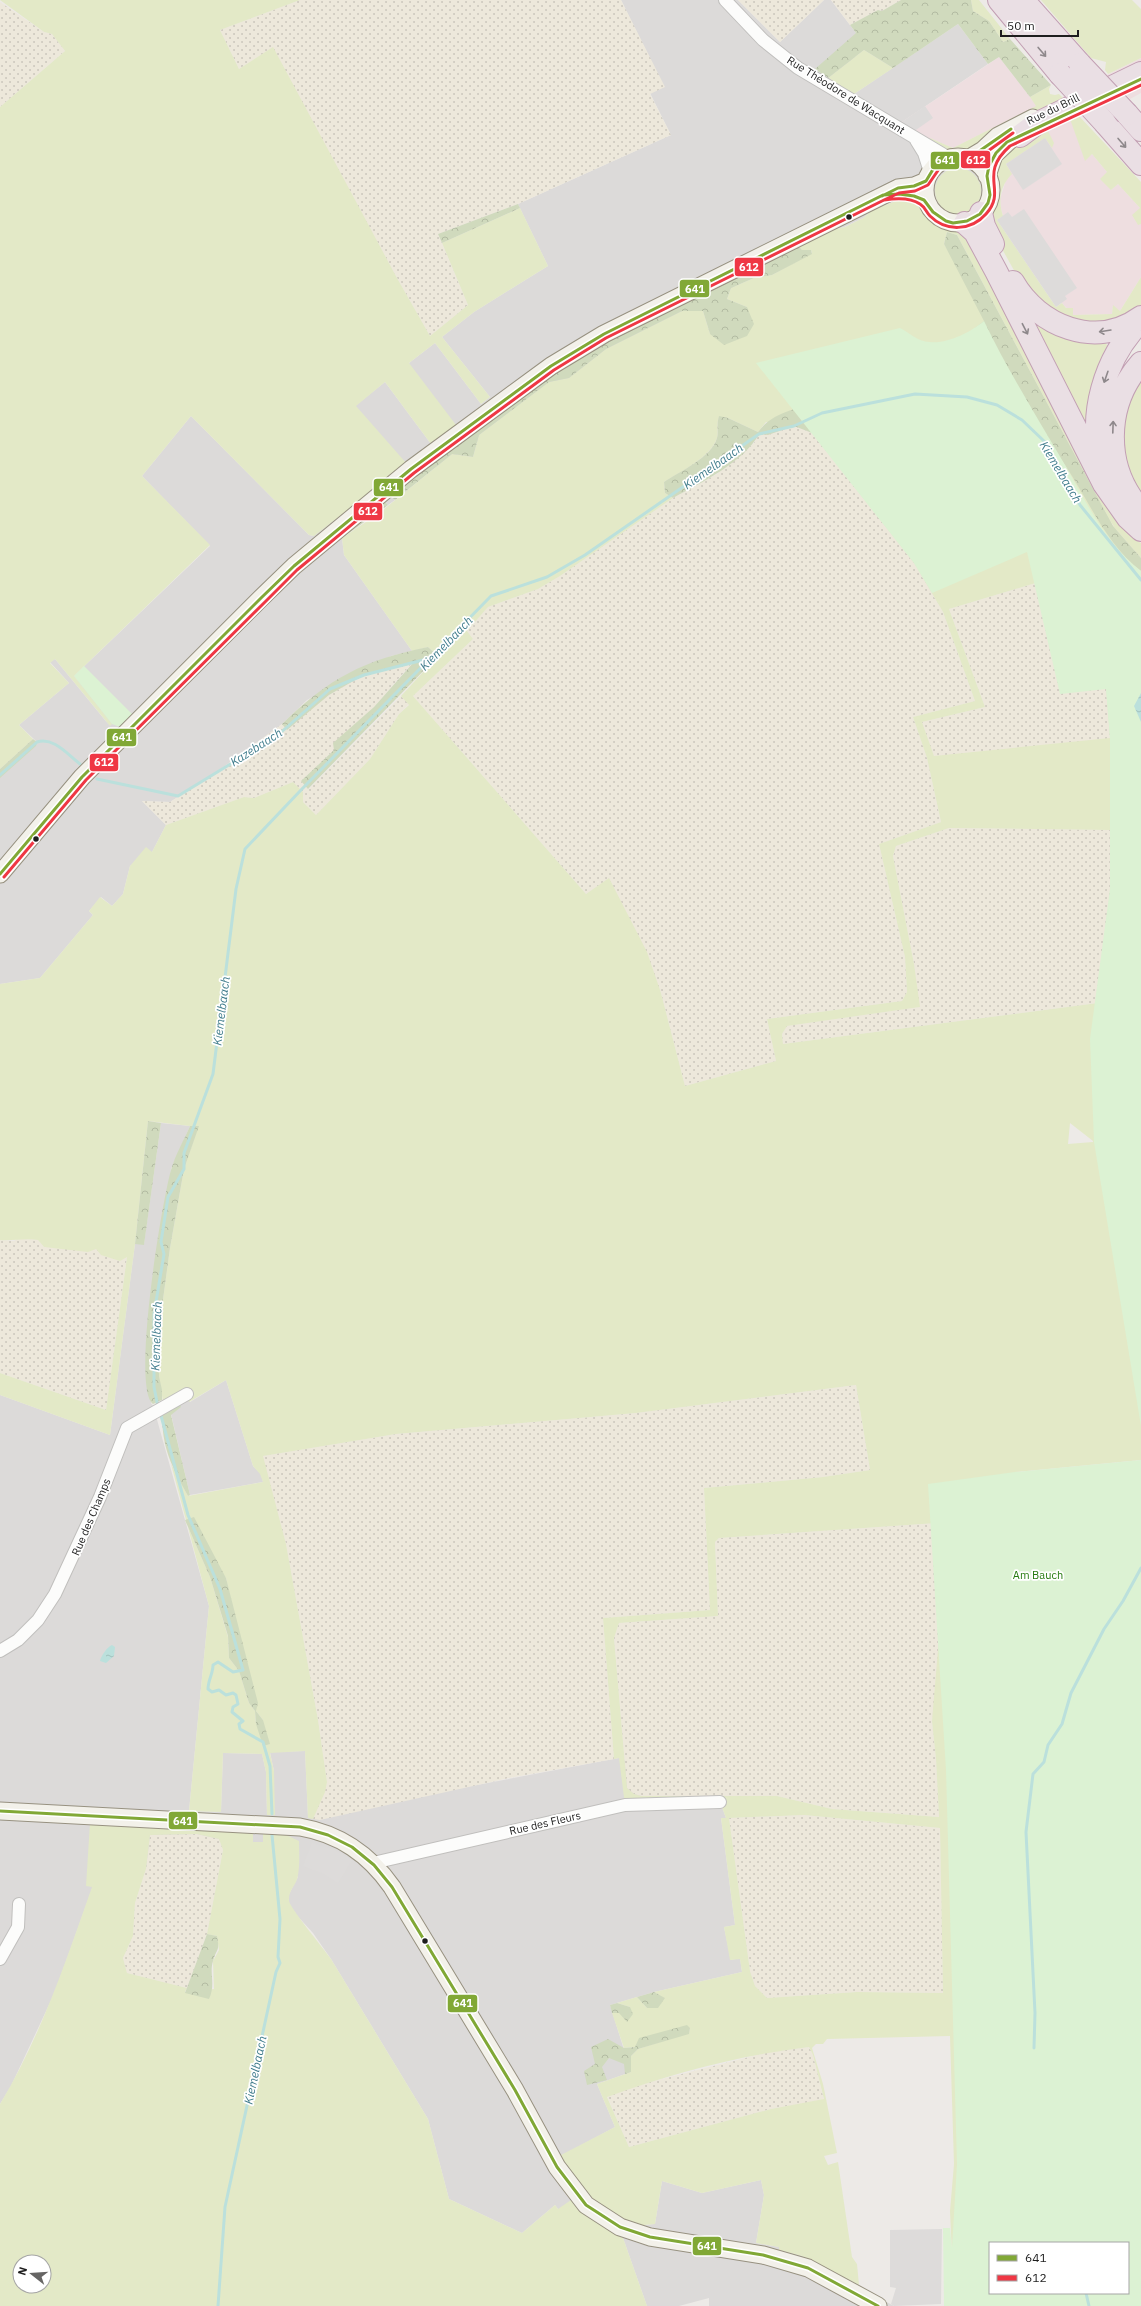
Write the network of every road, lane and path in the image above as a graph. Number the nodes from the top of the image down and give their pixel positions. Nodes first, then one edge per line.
1 (725, 0) edge
2 (999, 0) edge
3 (1023, 0) edge
4 (1031, 0) edge
5 (1059, 40) junction
6 (1141, 60) edge
7 (1141, 66) edge
8 (1141, 73) edge
9 (1141, 79) edge
10 (1054, 108) junction
11 (1141, 130) edge
12 (1020, 136) junction
13 (916, 139) junction
14 (950, 158) junction
15 (968, 159) junction
16 (1140, 164) edge
17 (928, 176) junction
18 (987, 176) junction
19 (883, 195) junction
20 (926, 201) junction
21 (973, 218) junction
22 (1141, 317) edge
23 (1141, 321) edge
24 (1141, 363) edge
25 (1119, 505) junction
26 (1141, 510) edge
27 (1141, 530) edge
28 (0, 874) edge
29 (187, 1394) dead end
30 (0, 1651) edge
31 (720, 1802) dead end
32 (0, 1811) edge
33 (373, 1863) junction
34 (19, 1904) dead end
35 (1, 1955) edge
36 (860, 2301) edge
37 (878, 2306) edge

1 - 13 street, Rue Théodore de Wacquant
2 -> 16 highway, bridge
3 - 5 highway
4 - 5 highway
5 - 11 highway, bridge
6 - 10 highway
7 - 10 main road, Rue du Brill
8 - 12 highway
9 - 12 main road, Rue du Brill
10 - 15 main road, Rue du Brill
12 - 18 main road, Rue du Brill
13 - 14 street, Rue Théodore de Wacquant
13 - 17 street, Rue Théodore de Wacquant
14 - 15 main road
14 - 17 main road
15 - 18 main road
17 - 19 main road
17 - 20 main road
18 - 21 main road
19 - 20 main road
19 - 28 main road
20 - 21 main road
22 -> 21 highway
21 -> 25 highway
23 -> 25 highway
26 -> 24 highway
25 - 27 highway
29 - 30 street, Rue des Champs
31 - 33 street, Rue des Fleurs
32 - 33 main road
33 - 36 main road
34 - 35 street
36 - 37 main road

